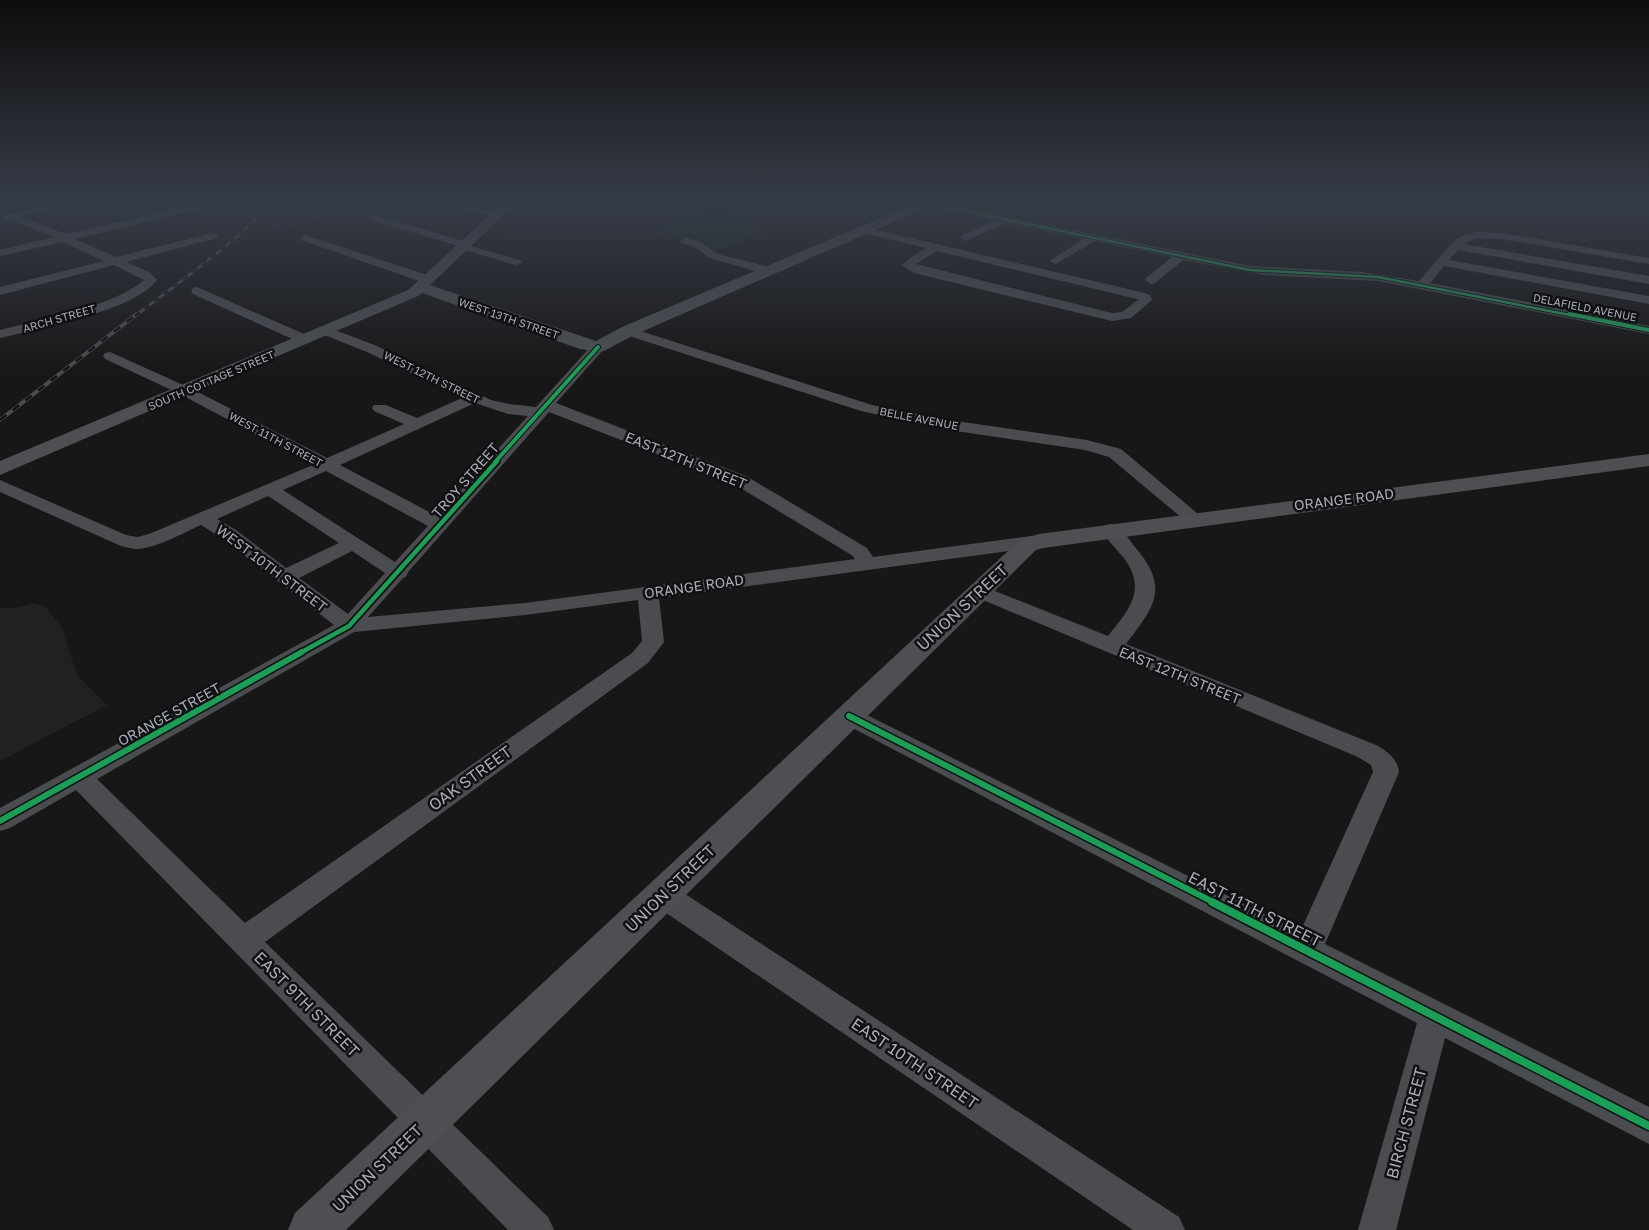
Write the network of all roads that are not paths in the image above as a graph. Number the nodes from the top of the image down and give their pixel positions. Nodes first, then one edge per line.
1 (363, 260) edge
2 (450, 260) edge
3 (511, 260) edge
4 (730, 260) edge
5 (794, 260) edge
6 (914, 260) edge
7 (992, 260) edge
8 (1176, 260) edge
9 (1205, 260) edge
10 (1537, 260) edge
11 (114, 261) joint
12 (516, 262) dead end
13 (1440, 262) joint
14 (769, 271) junction
15 (0, 280) edge
16 (1151, 280) dead end
17 (1649, 280) edge
18 (1425, 282) junction
19 (425, 284) junction
20 (14, 287) junction
21 (0, 291) edge
22 (197, 291) dead end
23 (1649, 300) edge
24 (1649, 323) edge
25 (1649, 330) edge
26 (327, 331) junction
27 (628, 331) junction
28 (0, 334) edge
29 (306, 340) junction
30 (598, 348) junction
31 (110, 356) dead end
32 (185, 391) junction
33 (474, 398) junction
34 (380, 408) dead end
35 (543, 408) junction
36 (418, 424) junction
37 (1649, 460) edge
38 (326, 465) junction
39 (0, 469) edge
40 (0, 485) edge
41 (270, 489) junction
42 (202, 518) junction
43 (1196, 519) junction
44 (441, 525) junction
45 (1110, 530) junction
46 (354, 543) junction
47 (1033, 543) junction
48 (867, 563) junction
49 (399, 573) junction
50 (284, 577) junction
51 (978, 591) junction
52 (648, 592) junction
53 (349, 626) junction
54 (1112, 646) junction
55 (849, 716) junction
56 (79, 777) junction
57 (0, 821) edge
58 (663, 895) junction
59 (244, 942) junction
60 (1307, 950) junction
61 (1435, 1016) junction
62 (425, 1122) junction
63 (1649, 1126) edge
64 (312, 1230) edge
65 (535, 1230) edge
66 (1166, 1230) edge
67 (1378, 1230) edge

1 - 19 street, WEST 13TH STREET
2 - 19 main road, SOUTH COTTAGE STREET
3 - 12 street
4 - 14 street
5 - 14 main road, TROY STREET
6 - 7 street
8 - 16 street
9 - 18 street, DELAFIELD AVENUE
10 - 17 street
11 - 20 street
11 - 28 street, ARCH STREET
13 - 18 street
13 - 23 street
14 - 27 main road, TROY STREET
15 - 20 street
18 - 24 street
18 - 25 street, DELAFIELD AVENUE
19 - 26 main road, SOUTH COTTAGE STREET
19 - 30 main road, WEST 13TH STREET
20 - 21 street
22 - 29 street
26 - 29 main road, SOUTH COTTAGE STREET
26 - 33 street, WEST 12TH STREET
27 - 30 main road, TROY STREET
27 - 43 street, BELLE AVENUE
29 - 32 main road, SOUTH COTTAGE STREET
30 - 35 street, TROY STREET
31 - 32 street, WEST 11TH STREET
32 - 38 street, WEST 11TH STREET
32 - 39 main road, SOUTH COTTAGE STREET
33 - 35 street, WEST 12TH STREET
33 - 36 street
34 - 36 street
35 - 44 street, TROY STREET
35 - 48 street, EAST 12TH STREET
36 - 38 street
37 - 43 main road, ORANGE ROAD
38 - 41 street
38 - 44 street, WEST 11TH STREET
40 - 42 street, WEST 10TH STREET
41 - 42 street
41 - 46 street
42 - 50 street, WEST 10TH STREET
43 - 45 main road, ORANGE ROAD
44 - 49 street, TROY STREET
45 - 47 main road, ORANGE ROAD
45 - 54 street
46 - 49 street
46 - 50 street
47 - 48 street, ORANGE ROAD
47 - 51 main road, UNION STREET
48 - 52 street, ORANGE ROAD
49 - 53 street, TROY STREET
50 - 53 street, WEST 10TH STREET
51 - 54 street, EAST 12TH STREET
51 - 55 main road, UNION STREET
52 - 53 street, ORANGE ROAD
52 - 59 street, OAK STREET
53 - 56 street, ORANGE STREET
54 - 60 street, EAST 12TH STREET
55 - 58 main road, UNION STREET
55 - 60 street, EAST 11TH STREET
56 - 57 street, ORANGE STREET
56 - 59 street, EAST 9TH STREET
58 - 62 main road, UNION STREET
58 - 66 street, EAST 10TH STREET
59 - 62 street, EAST 9TH STREET
60 - 61 street, EAST 11TH STREET
61 - 63 street, EAST 11TH STREET
61 - 67 street, BIRCH STREET
62 - 64 main road, UNION STREET
62 - 65 street, EAST 9TH STREET

